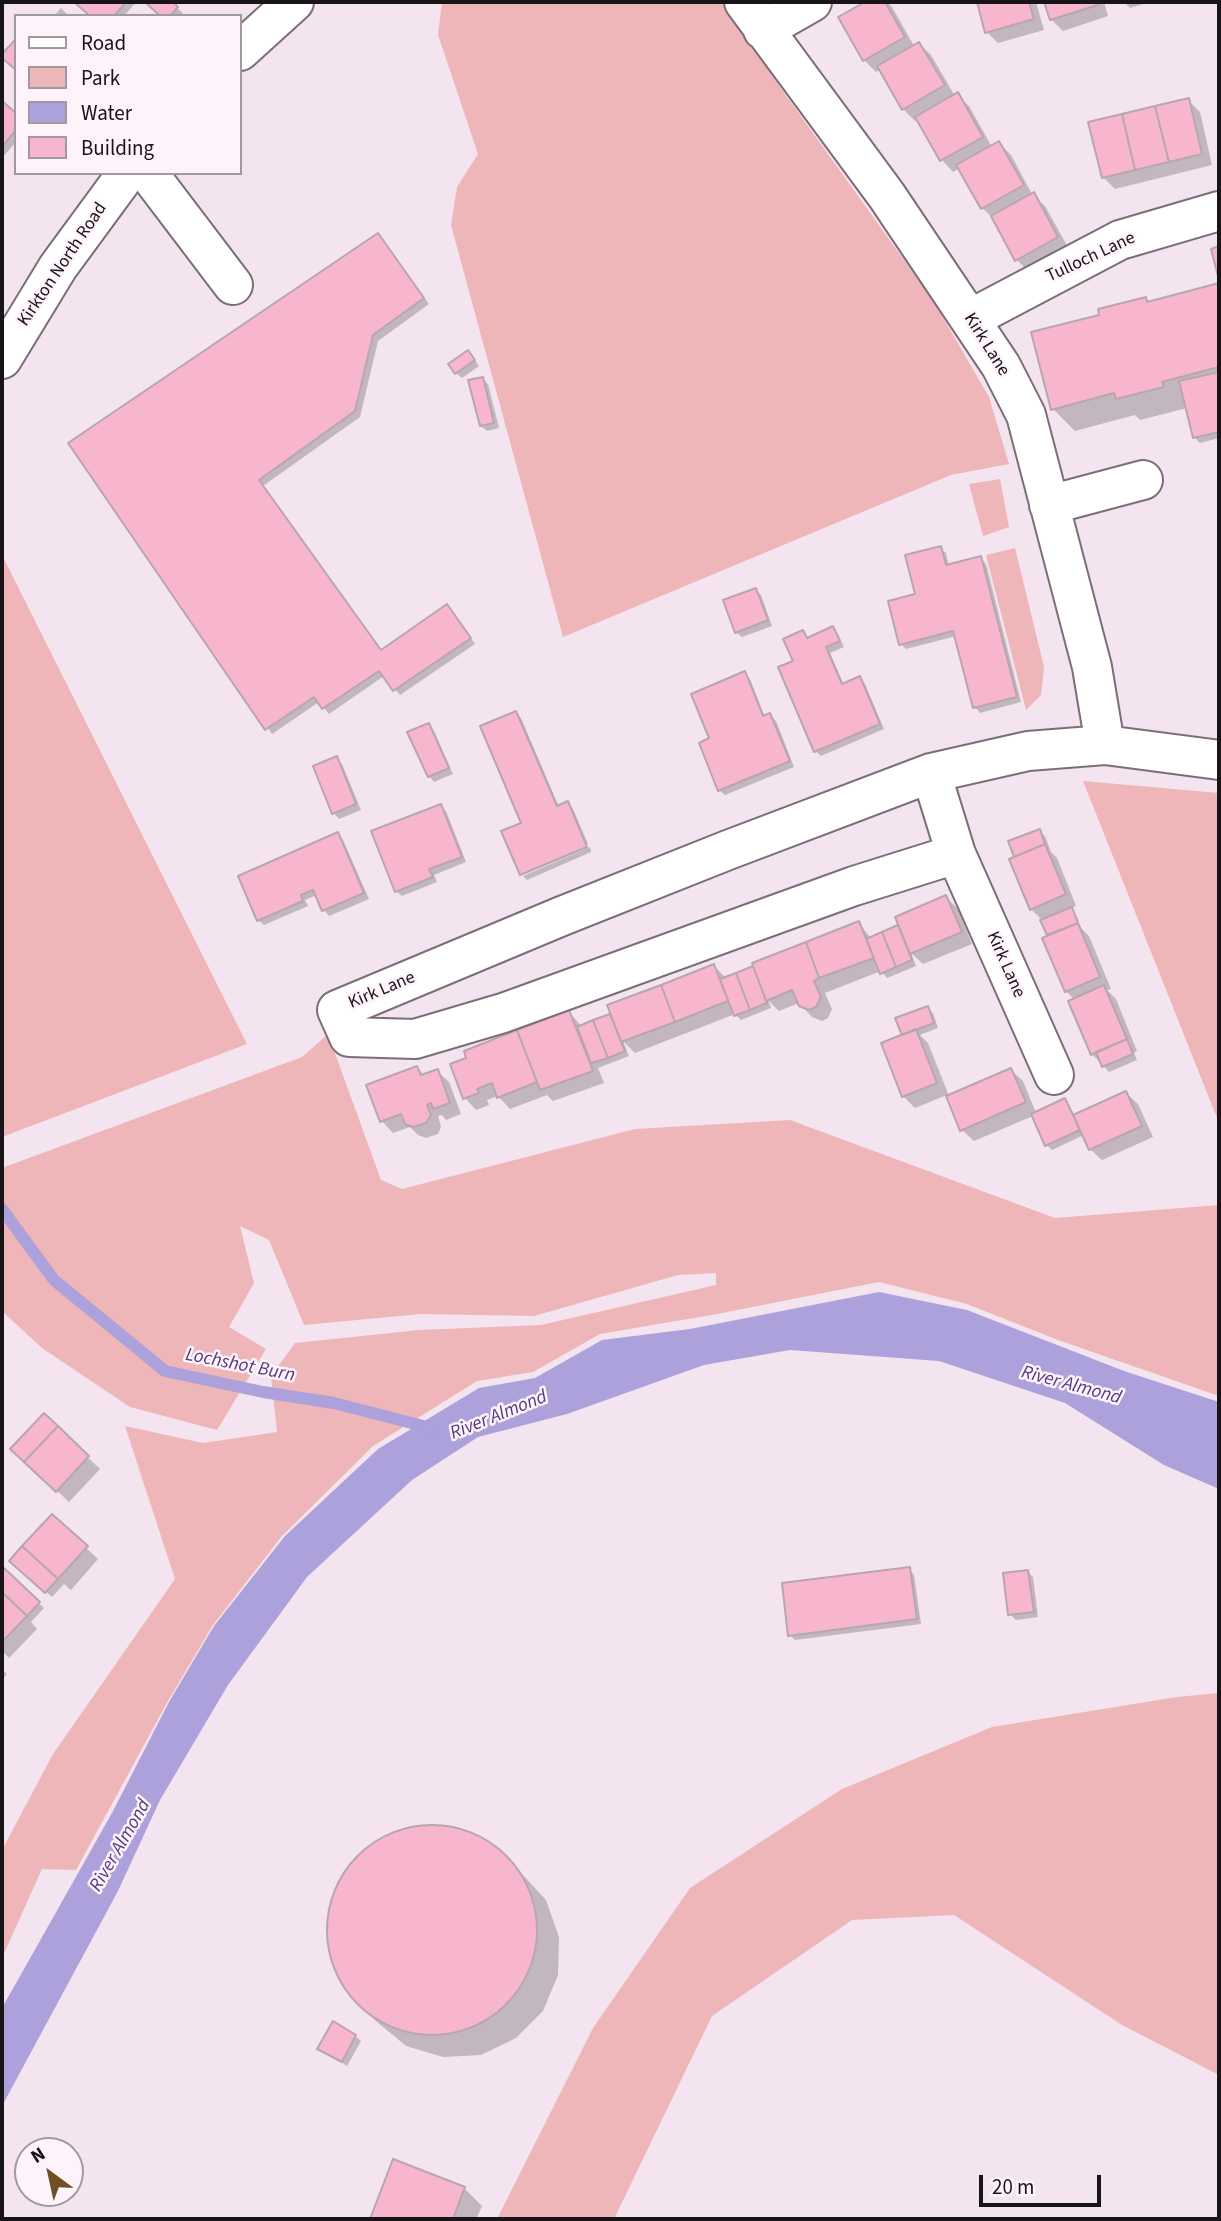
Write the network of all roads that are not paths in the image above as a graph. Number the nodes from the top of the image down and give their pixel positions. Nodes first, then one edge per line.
1 (294, 2) edge
2 (813, 2) edge
3 (754, 16) edge
4 (242, 49) edge
5 (126, 175) edge
6 (150, 175) edge
7 (1219, 211) edge
8 (233, 285) dead end
9 (970, 319) junction
10 (2, 359) edge
11 (1143, 480) dead end
12 (1049, 505) junction
13 (1105, 745) junction
14 (1219, 760) edge
15 (931, 773) junction
16 (956, 854) junction
17 (1054, 1076) dead end

1 - 4 street
2 - 3 street
3 - 9 street, Kirk Lane
5 - 10 street, Kirkton North Road
6 - 8 street
7 - 9 street, Tulloch Lane
9 - 12 street, Kirk Lane
11 - 12 street
12 - 13 street, Kirk Lane
13 - 14 street, Kirk Lane
13 - 15 street, Kirk Lane
15 - 16 street, Kirk Lane
15 - 16 street, Kirk Lane
16 - 17 street, Kirk Lane

